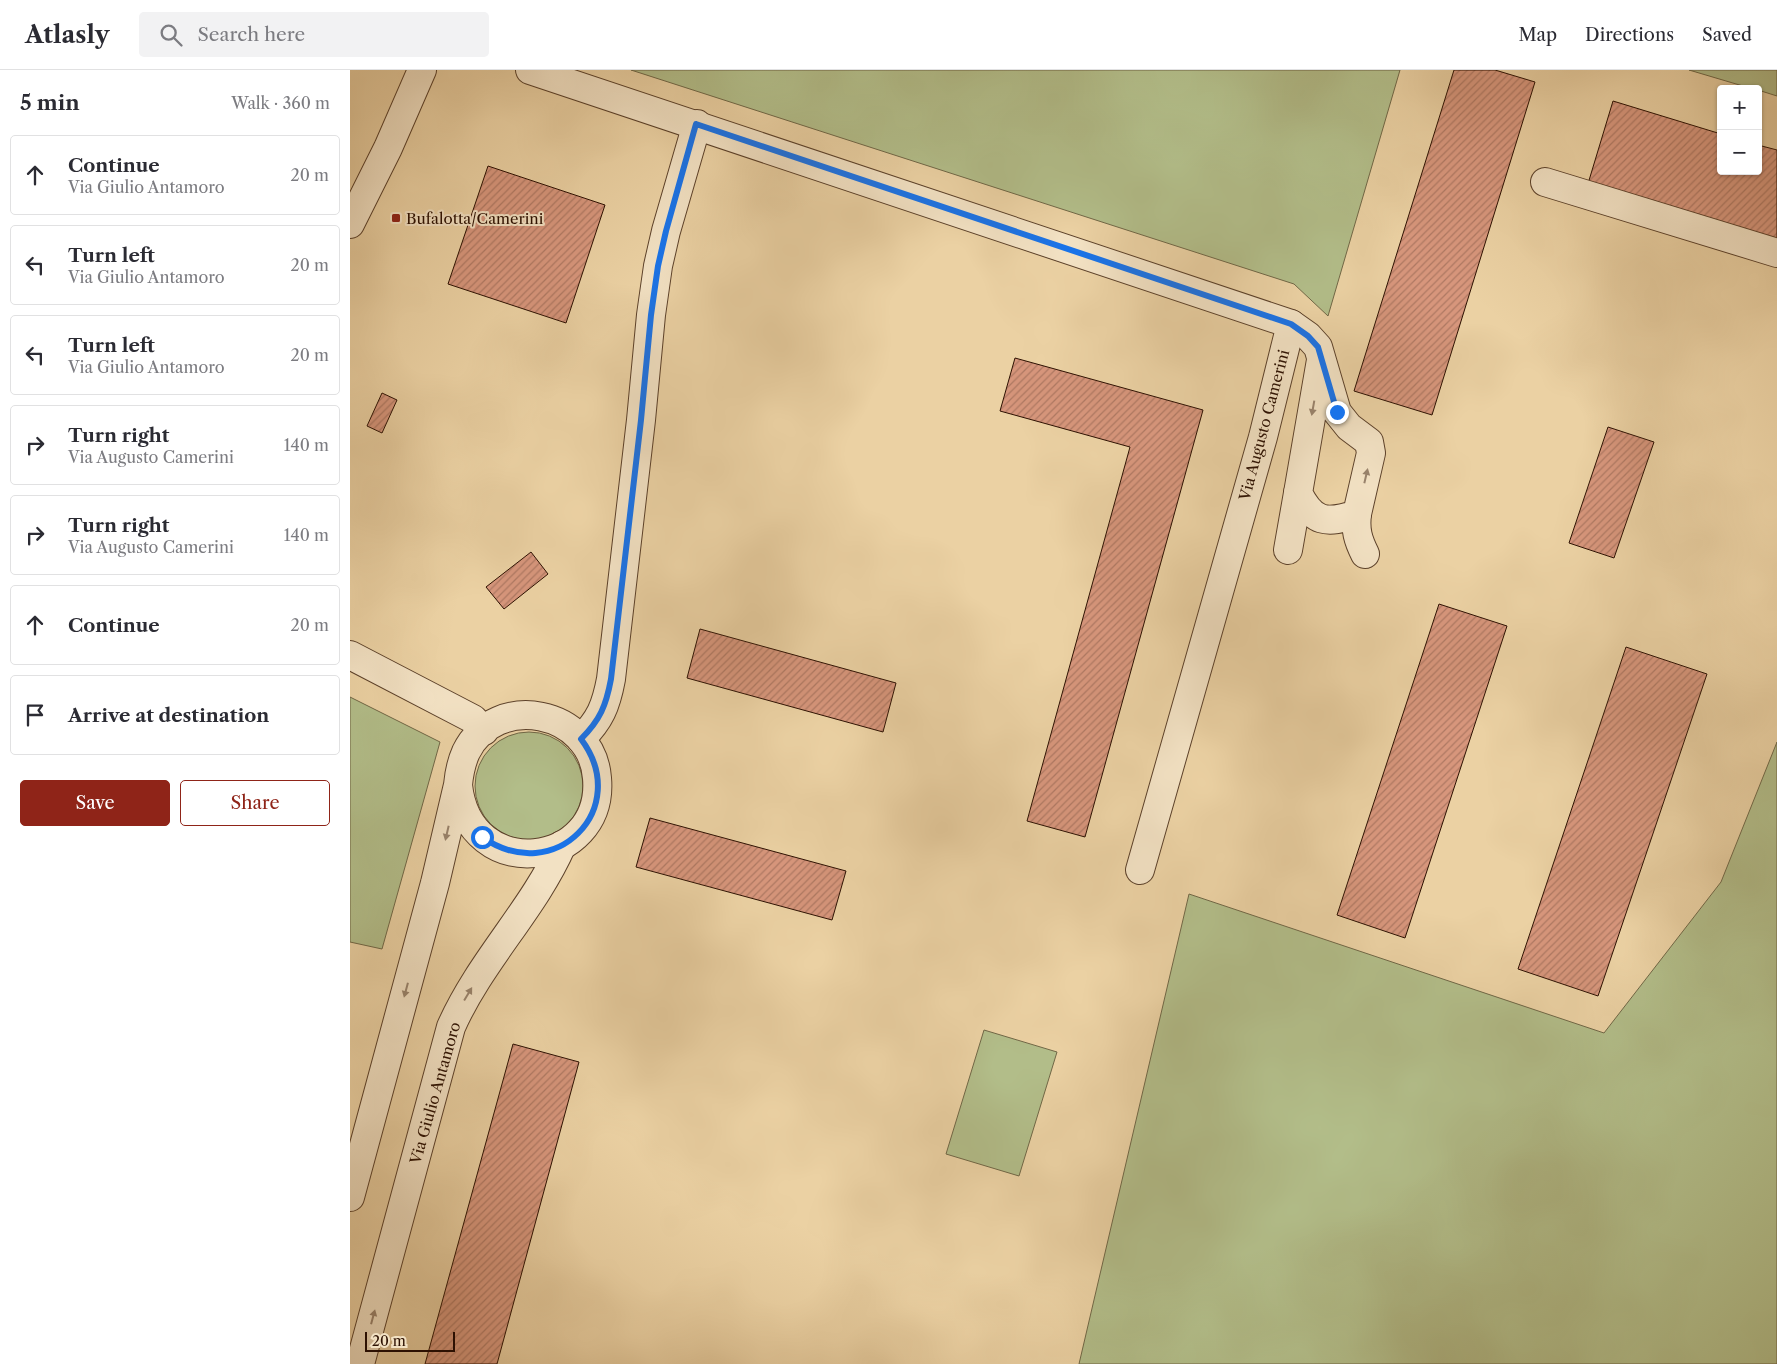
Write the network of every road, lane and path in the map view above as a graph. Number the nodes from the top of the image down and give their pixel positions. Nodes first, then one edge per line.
1 (422, 70) edge
2 (530, 70) edge
3 (696, 124) junction
4 (1545, 182) dead end
5 (350, 224) edge
6 (1777, 253) edge
7 (1291, 324) junction
8 (1321, 360) junction
9 (1298, 493) junction
10 (1357, 514) junction
11 (1288, 550) dead end
12 (1365, 554) dead end
13 (350, 655) edge
14 (484, 731) junction
15 (581, 739) junction
16 (458, 786) junction
17 (562, 845) junction
18 (1140, 870) dead end
19 (350, 1197) edge
20 (360, 1364) edge

1 - 5 street
2 - 3 street
3 - 7 street
3 - 15 street
4 - 6 street
7 - 8 street
7 - 18 street, Via Augusto Camerini
8 -> 9 street
10 -> 8 street
9 - 10 street
9 - 11 street
10 - 12 street
13 - 14 street
14 - 15 street, Via Giulio Antamoro
14 - 16 street, Via Giulio Antamoro
15 - 17 street, Via Giulio Antamoro
16 - 17 street, Via Giulio Antamoro
16 -> 19 street, Via Giulio Antamoro
20 -> 17 street, Via Giulio Antamoro

